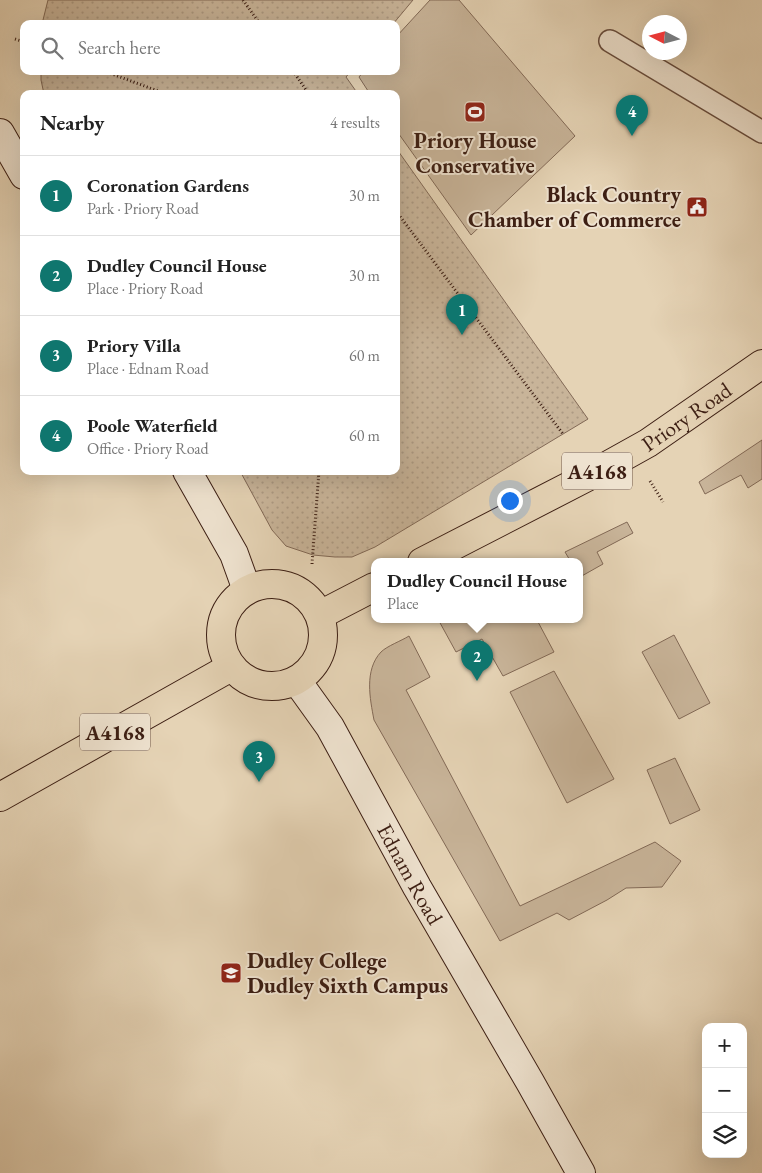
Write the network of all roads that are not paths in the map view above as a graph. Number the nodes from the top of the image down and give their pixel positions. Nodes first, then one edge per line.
1 (610, 41) dead end
2 (762, 132) edge
3 (1, 133) edge
4 (20, 169) edge
5 (762, 364) edge
6 (189, 475) edge
7 (430, 558) edge
8 (371, 589) edge
9 (247, 590) junction
10 (320, 615) junction
11 (231, 667) junction
12 (297, 681) junction
13 (0, 797) edge
14 (581, 1173) edge

1 - 2 lane
3 - 4 main road
5 - 7 main road, Priory Road / A4168
6 - 9 main road
8 - 10 main road
9 - 10 main road
9 - 11 main road
10 - 12 main road
11 - 12 main road
11 - 13 main road, A4168
12 - 14 main road, Ednam Road

